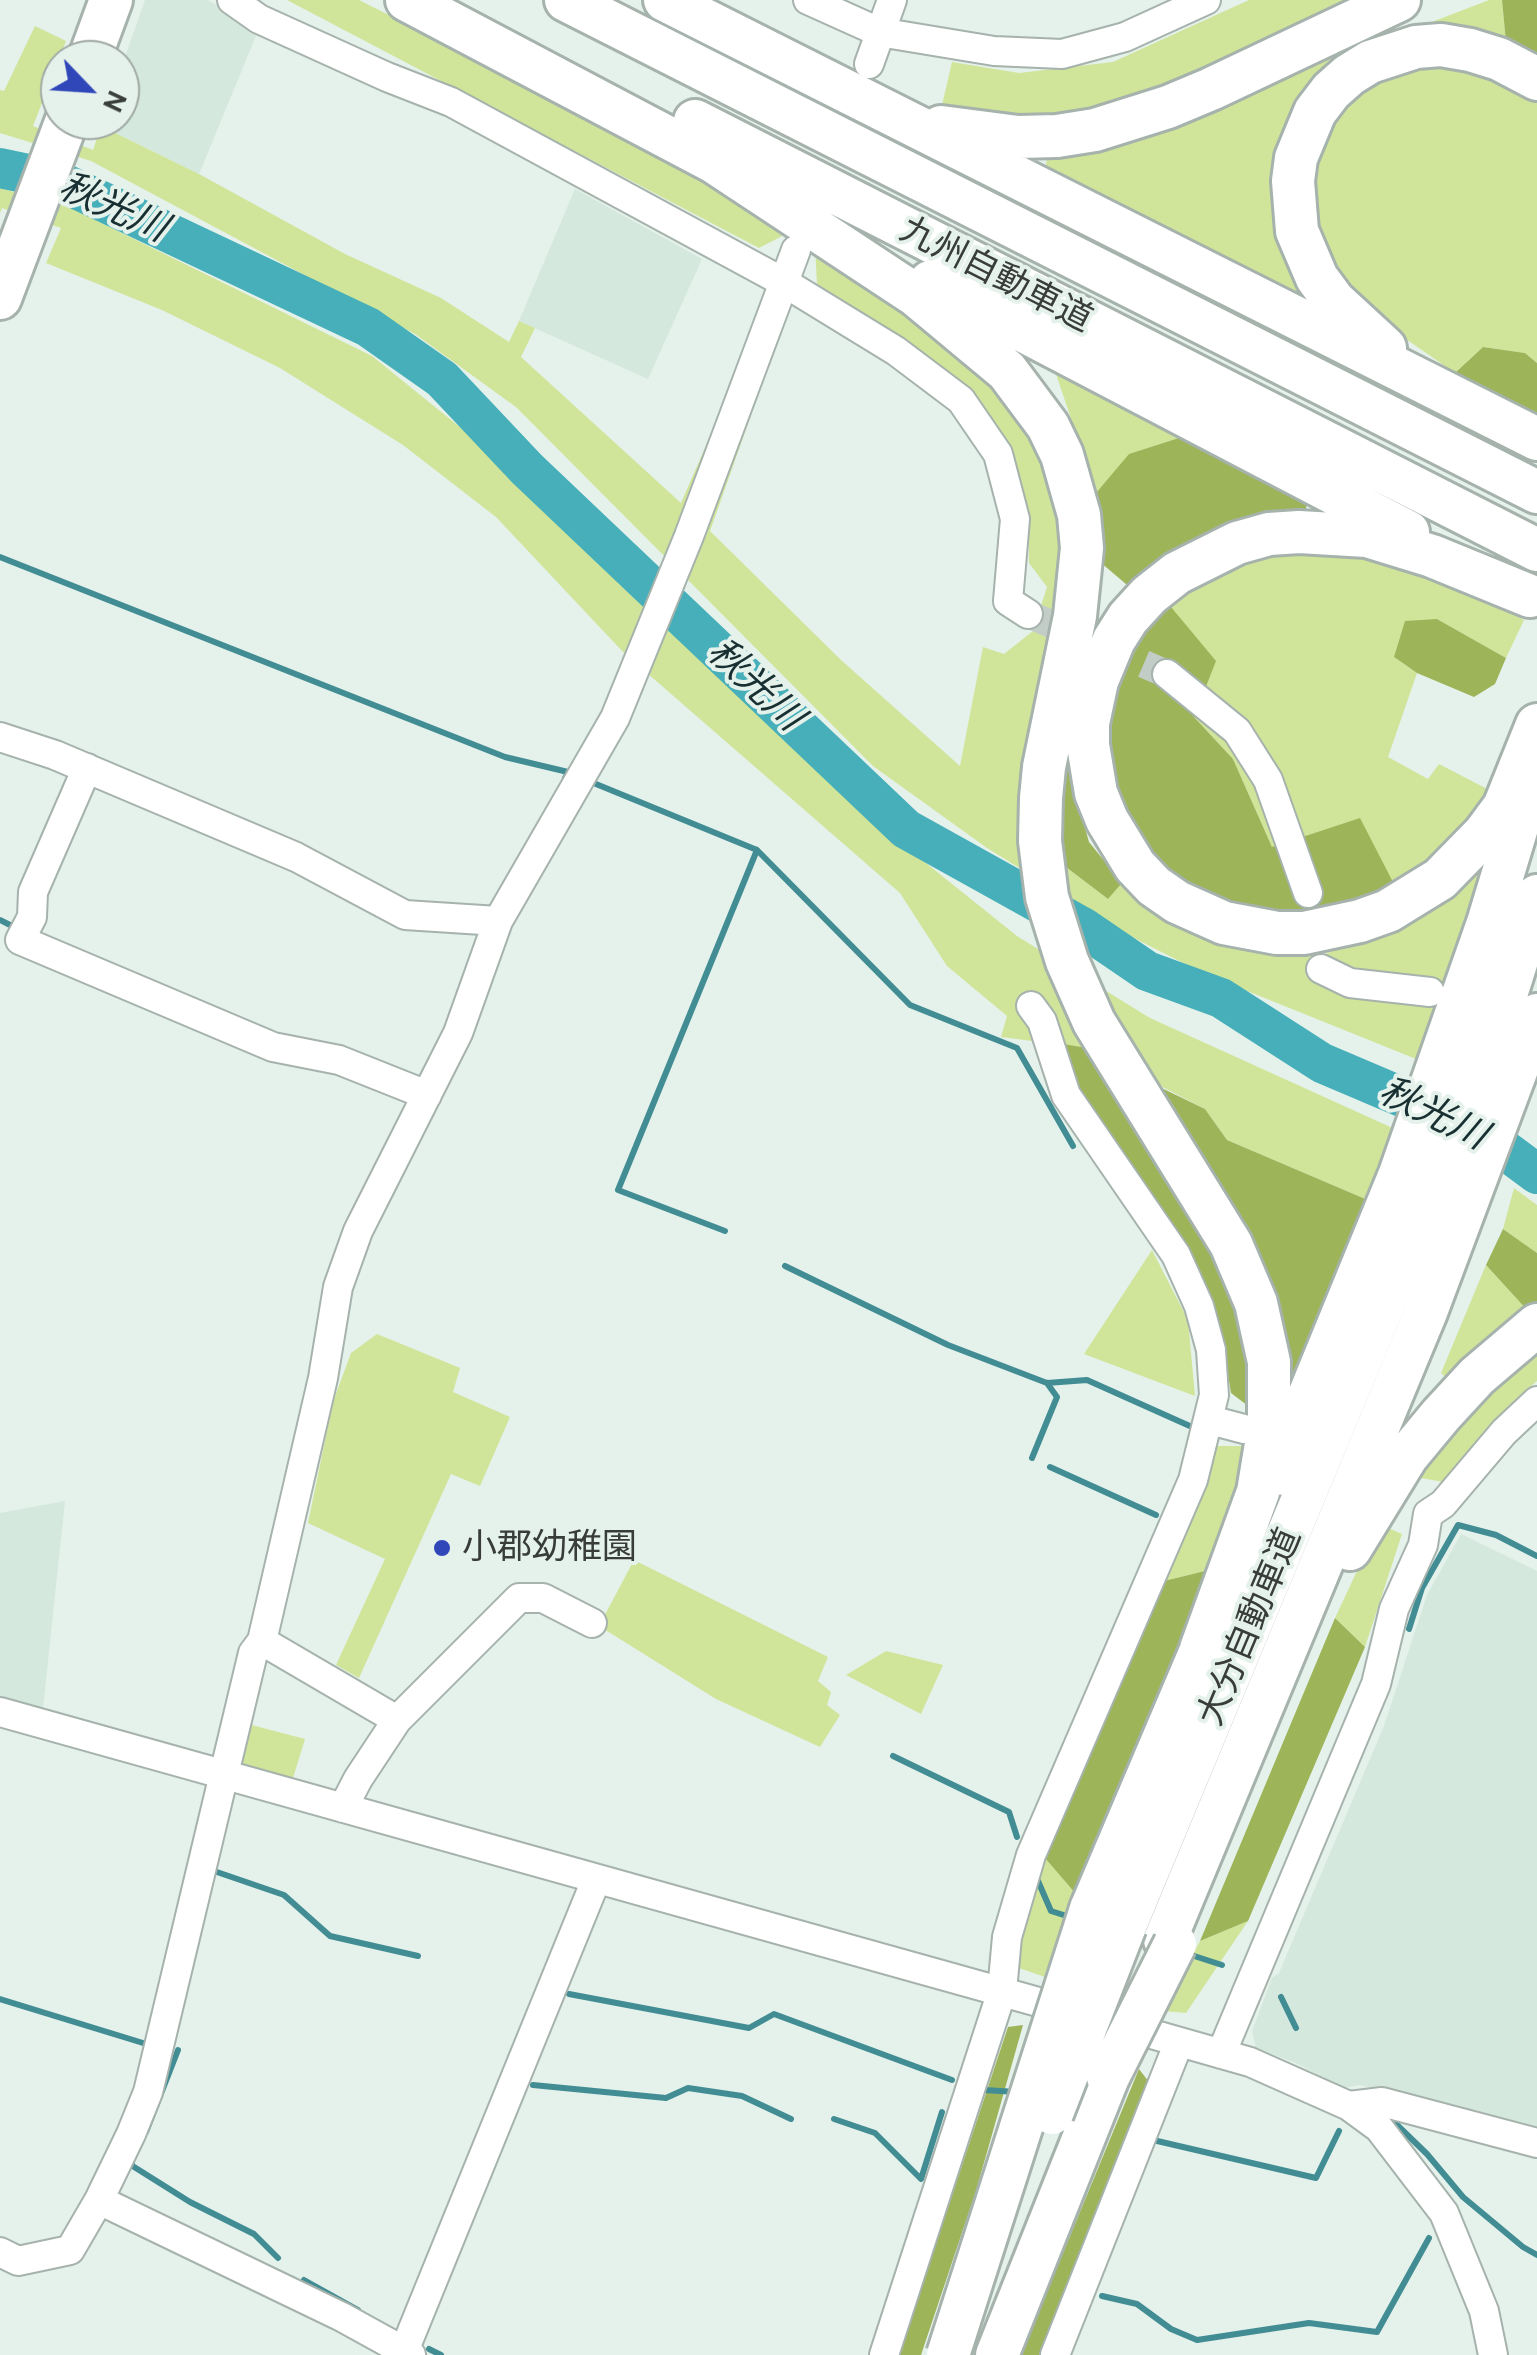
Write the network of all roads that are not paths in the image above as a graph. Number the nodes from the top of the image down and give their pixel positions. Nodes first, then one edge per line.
1 (111, 0) edge
2 (232, 0) edge
3 (407, 0) edge
4 (455, 0) edge
5 (566, 0) edge
6 (665, 0) edge
7 (808, 0) edge
8 (892, 0) edge
9 (1206, 0) edge
10 (1399, 0) edge
11 (879, 32) junction
12 (96, 40) edge
13 (1537, 79) edge
14 (867, 83) junction
15 (60, 140) edge
16 (781, 204) junction
17 (796, 250) dead end
18 (785, 282) junction
19 (0, 298) edge
20 (1537, 438) edge
21 (1537, 492) edge
22 (1537, 550) edge
23 (1534, 598) edge
24 (1028, 614) tunnel mouth
25 (1167, 674) tunnel mouth
26 (1537, 725) edge
27 (0, 737) edge
28 (1537, 761) edge
29 (87, 768) junction
30 (1308, 893) dead end
31 (1537, 896) edge
32 (498, 920) junction
33 (1321, 969) dead end
34 (1430, 992) dead end
35 (1031, 1006) dead end
36 (1537, 1015) edge
37 (1500, 1069) edge
38 (427, 1094) junction
39 (1442, 1199) junction
40 (1537, 1325) edge
41 (1537, 1402) edge
42 (1210, 1420) junction
43 (1244, 1429) dead end
44 (592, 1623) dead end
45 (262, 1641) junction
46 (1202, 1649) junction
47 (0, 1712) edge
48 (397, 1720) junction
49 (223, 1774) junction
50 (344, 1808) junction
51 (596, 1880) junction
52 (1139, 1930) junction
53 (1002, 1991) junction
54 (1179, 2042) junction
55 (1221, 2054) junction
56 (1349, 2106) junction
57 (1537, 2144) edge
58 (100, 2200) junction
59 (0, 2252) edge
60 (407, 2353) edge
61 (884, 2355) edge
62 (948, 2355) edge
63 (956, 2355) edge
64 (997, 2355) edge
65 (1056, 2355) edge
66 (1493, 2355) edge

1 - 12 highway
2 - 18 street
3 - 16 highway
4 - 22 highway, 九州自動車道
5 - 21 highway, 九州自動車道
6 - 14 highway
7 - 11 street
8 - 11 street
9 - 11 street
10 - 14 highway
11 - 14 street
13 - 20 highway
14 - 20 highway
15 - 19 highway
16 - 23 highway
16 - 46 highway
17 - 18 street
18 - 24 street
18 - 32 street
23 - 26 highway
25 - 30 street
27 - 29 street
28 - 37 highway
29 - 32 street
29 - 38 street
31 - 37 highway, 大分自動車道
32 - 38 street
33 - 34 street
35 - 42 street
36 - 37 highway, 大分自動車道
37 - 39 highway, 大分自動車道
38 - 45 street
39 - 46 highway
39 - 52 highway, 大分自動車道
39 - 52 highway, 大分自動車道
40 - 52 highway
41 - 55 street
42 - 43 street
42 - 53 street
44 - 48 street
45 - 48 street
45 - 49 street
46 - 52 highway
47 - 49 street
48 - 50 street
49 - 50 street
49 - 58 street
50 - 51 street
51 - 53 street
51 - 60 street
52 - 62 highway, bridge
52 - 63 highway, 大分自動車道, bridge
52 - 64 highway, 大分自動車道, bridge
53 - 54 street
53 - 61 street
54 - 55 street
54 - 65 street
55 - 56 street
56 - 57 street
56 - 66 street
58 - 59 street
58 - 60 street

